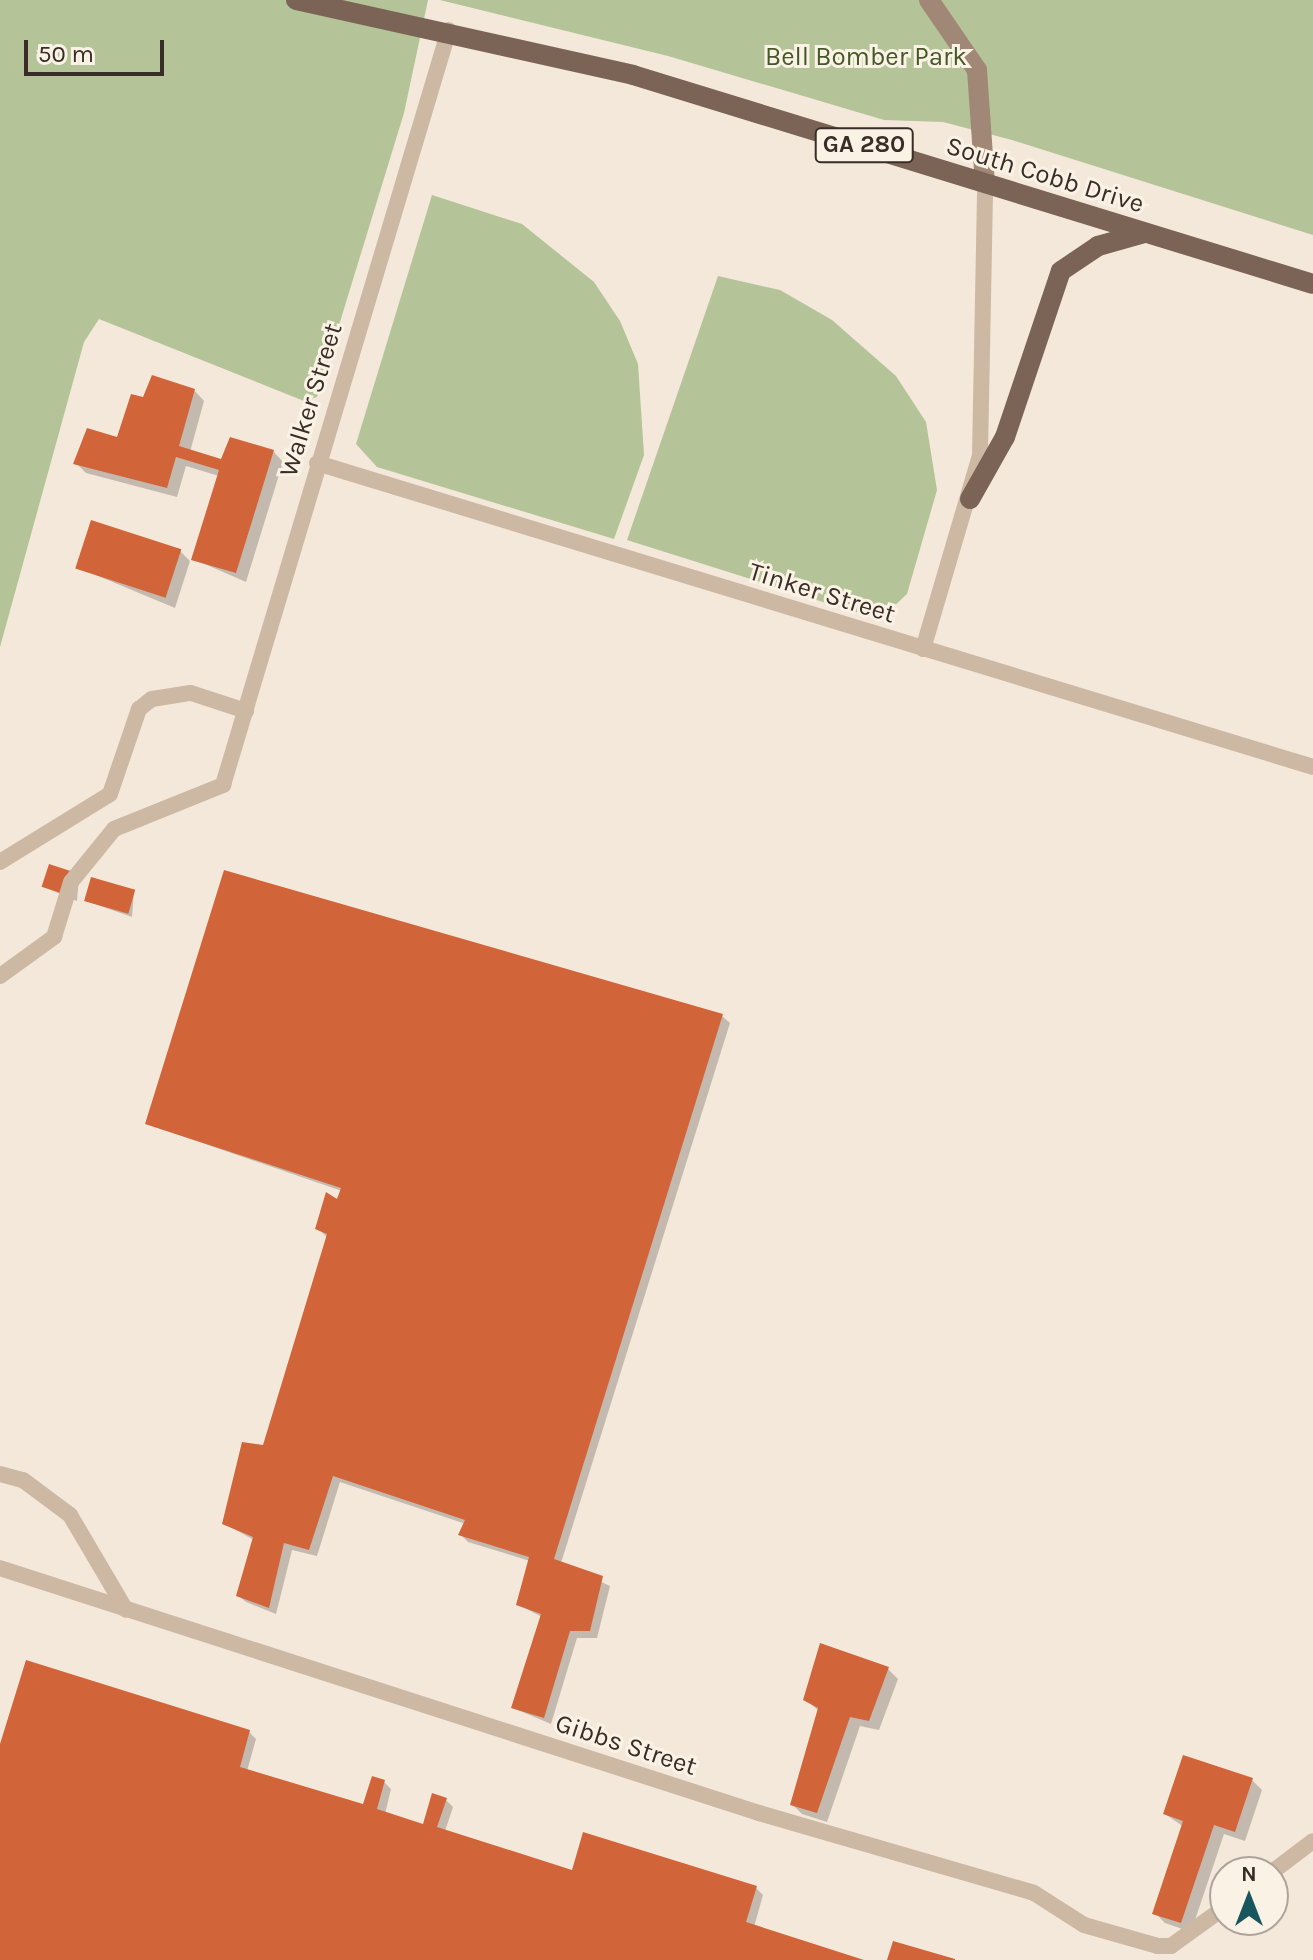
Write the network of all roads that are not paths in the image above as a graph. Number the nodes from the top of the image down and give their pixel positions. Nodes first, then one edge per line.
1 (296, 0) edge
2 (929, 0) edge
3 (449, 30) junction
4 (985, 183) junction
5 (1145, 233) junction
6 (1313, 284) edge
7 (317, 463) junction
8 (970, 499) junction
9 (923, 649) junction
10 (246, 711) junction
11 (1313, 767) edge
12 (0, 862) edge
13 (0, 976) edge
14 (0, 1474) edge
15 (0, 1568) edge
16 (126, 1610) junction
17 (1313, 1841) edge
18 (1289, 1859) edge
19 (1209, 1919) edge

1 - 3 main road, South Cobb Drive / GA 280
2 - 4 main road
3 - 4 main road, South Cobb Drive / GA 280
3 - 7 street, Walker Street
4 - 5 main road, South Cobb Drive / GA 280
4 - 8 street
5 - 6 main road, South Cobb Drive / GA 280
5 - 8 main road
7 - 9 street, Tinker Street
7 - 10 street, Walker Street
8 - 9 street
9 - 11 street, Tinker Street
10 - 12 street
10 - 13 street, Walker Street
14 - 16 street
15 - 16 street, Gibbs Street
16 - 19 street, Gibbs Street
17 - 18 street

